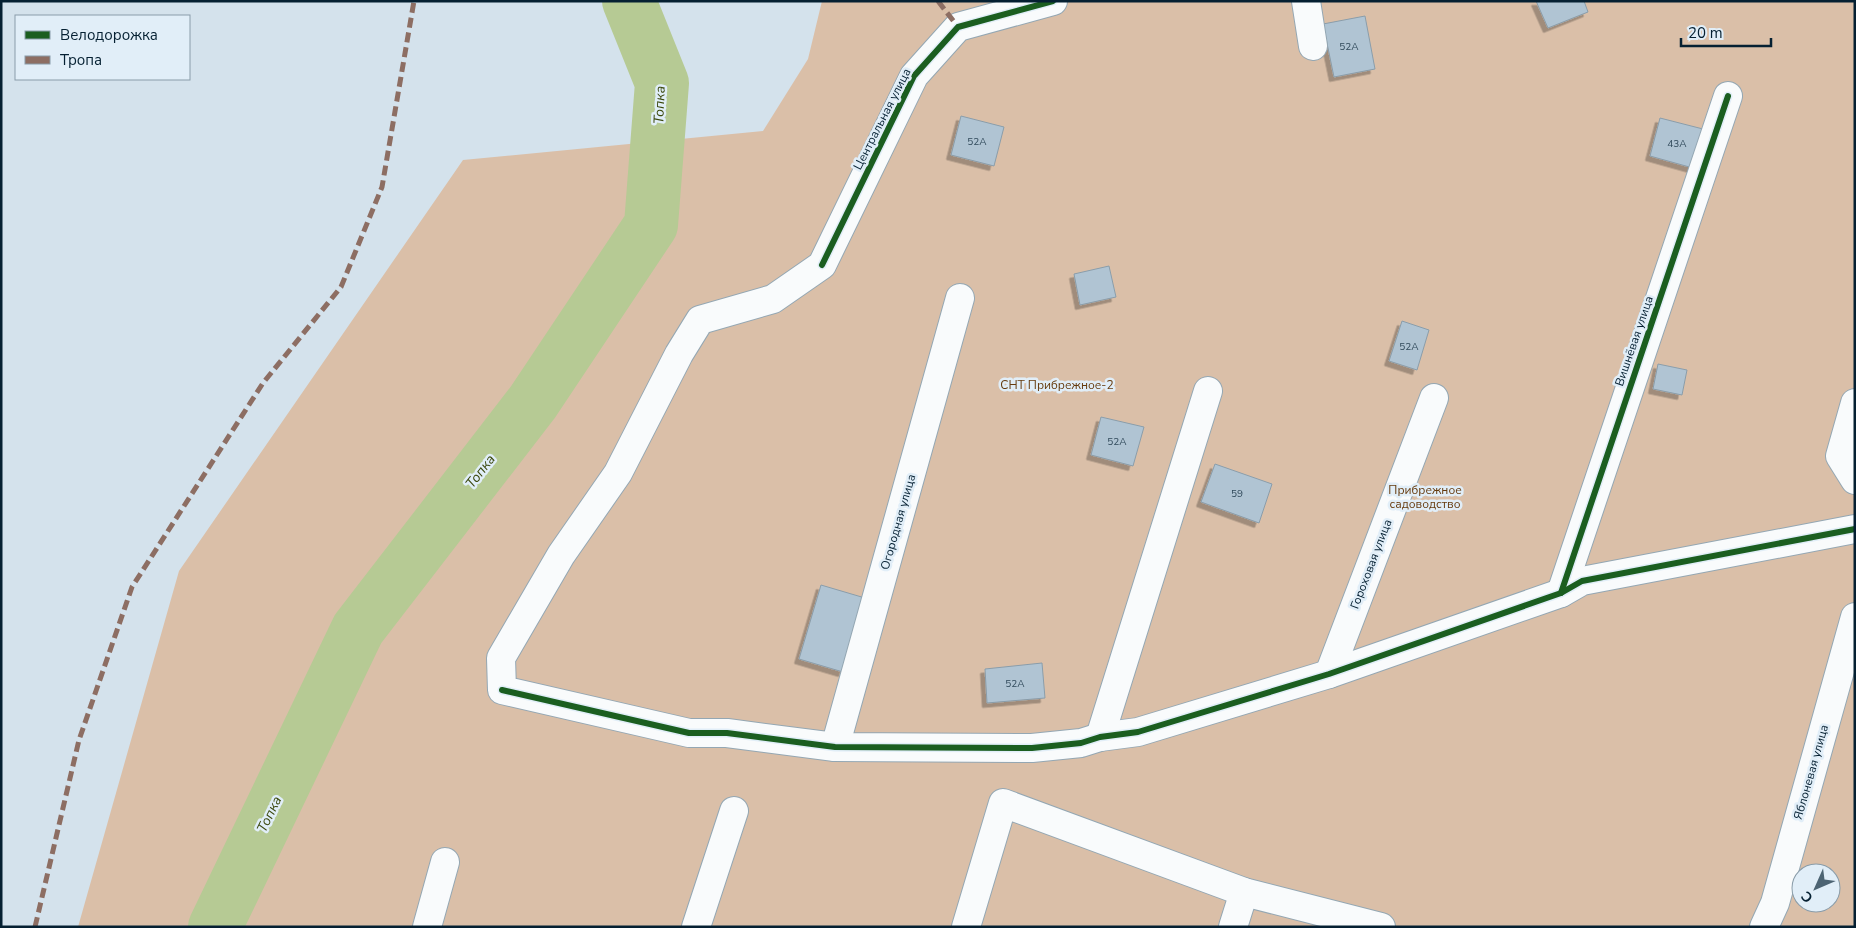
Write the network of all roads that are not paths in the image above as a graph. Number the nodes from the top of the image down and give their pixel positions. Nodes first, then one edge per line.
1 (1053, 1) edge
2 (1306, 1) edge
3 (1313, 46) dead end
4 (1728, 96) dead end
5 (960, 298) dead end
6 (1208, 392) dead end
7 (1434, 398) dead end
8 (1855, 403) edge
9 (1855, 480) edge
10 (1855, 529) edge
11 (1561, 593) junction
12 (1855, 617) edge
13 (1329, 674) junction
14 (1100, 737) junction
15 (835, 747) junction
16 (734, 811) dead end
17 (445, 862) dead end
18 (1244, 892) junction
19 (427, 927) edge
20 (696, 927) edge
21 (966, 927) edge
22 (1233, 927) edge
23 (1381, 927) edge
24 (1764, 927) edge

1 - 15 street, Центральная улица
2 - 3 street
4 - 11 street, Вишнёвая улица
5 - 15 street, Огородная улица
6 - 14 street
7 - 13 street, Гороховая улица
8 - 9 street
10 - 11 street
11 - 13 street
12 - 24 street, Яблоневая улица
13 - 14 street
14 - 15 street
16 - 20 street
17 - 19 street
18 - 21 street
18 - 22 street
18 - 23 street

